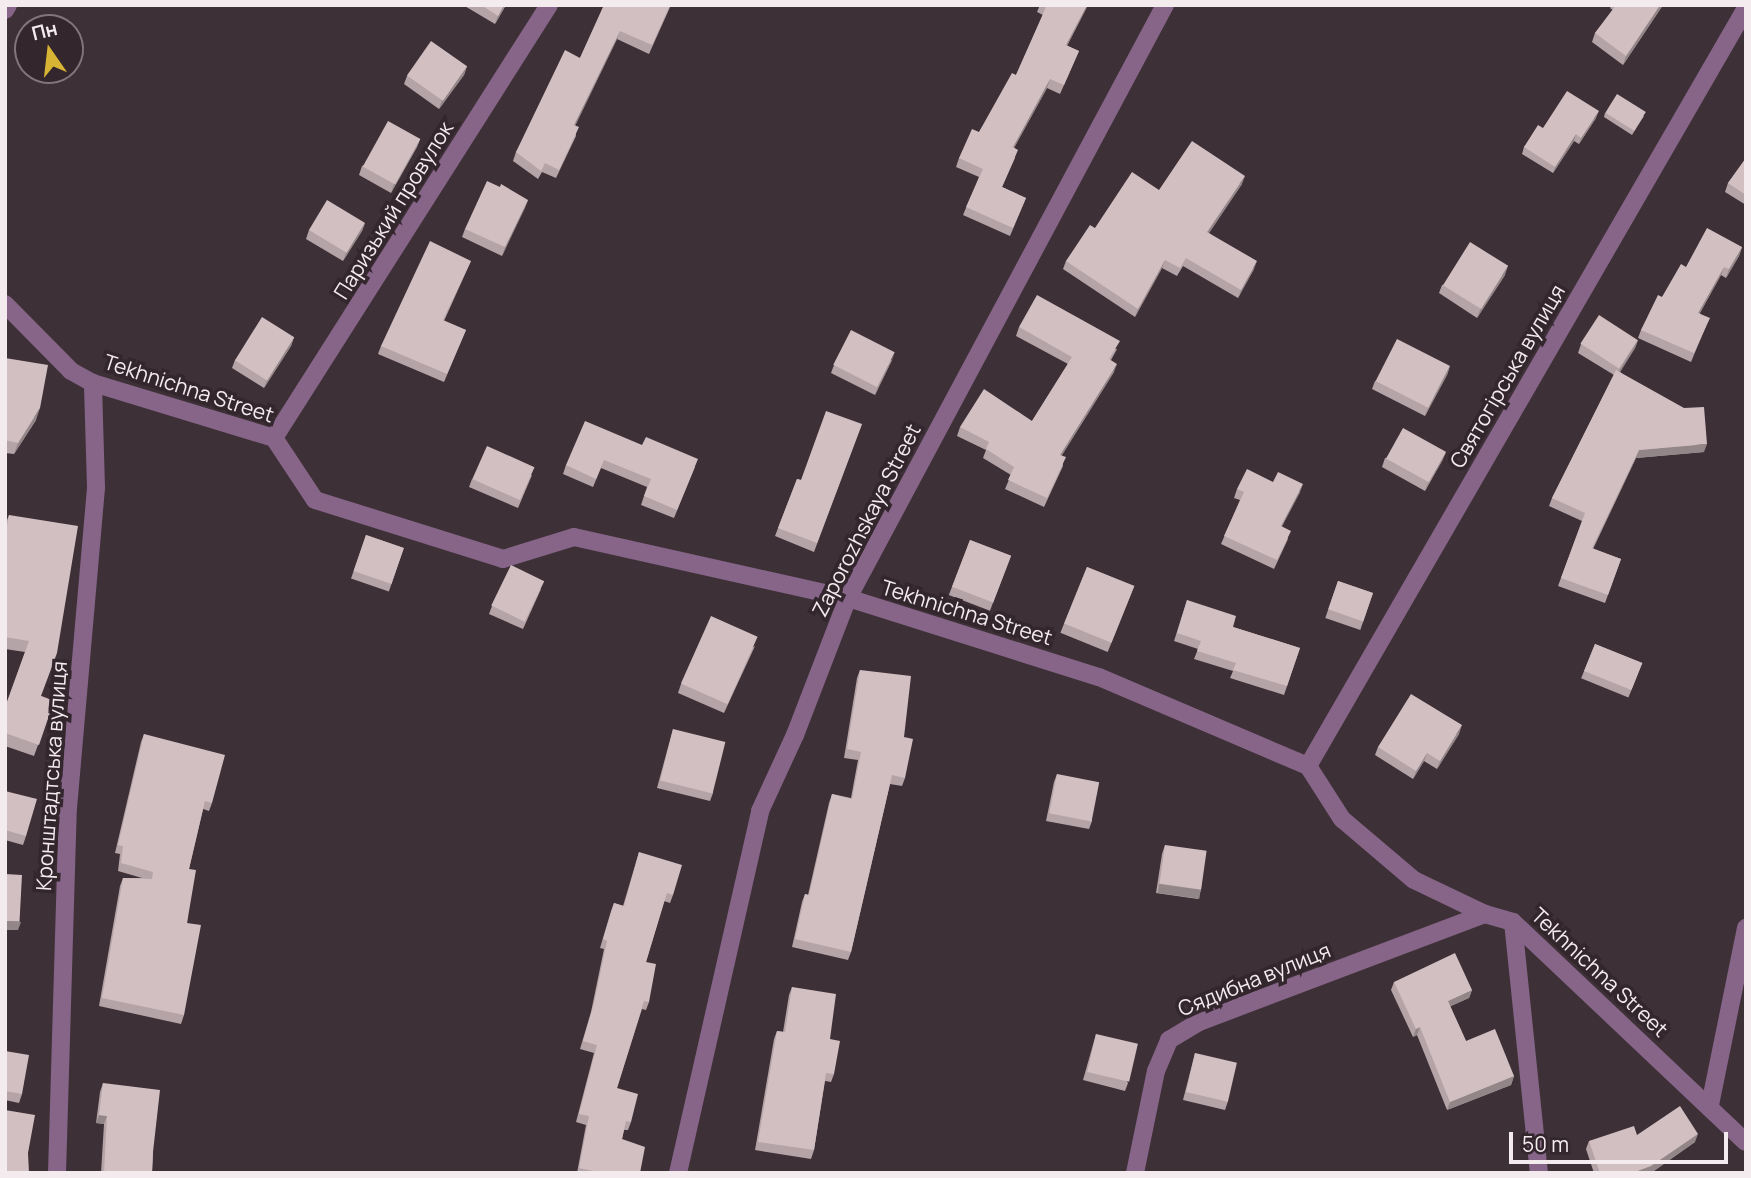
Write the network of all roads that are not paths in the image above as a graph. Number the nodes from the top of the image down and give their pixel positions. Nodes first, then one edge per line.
1 (8, 5) edge
2 (549, 5) edge
3 (1165, 5) edge
4 (1746, 8) edge
5 (5, 10) edge
6 (5, 304) edge
7 (93, 383) junction
8 (274, 438) junction
9 (848, 598) junction
10 (1308, 766) junction
11 (1485, 914) junction
12 (1513, 922) junction
13 (1746, 928) edge
14 (1710, 1105) junction
15 (1746, 1142) edge
16 (57, 1173) edge
17 (678, 1173) edge
18 (1135, 1173) edge
19 (1539, 1173) edge

1 - 5 street
2 - 8 street, Паризький провулок
3 - 9 street, Zaporozhskaya Street
4 - 10 street, Святогірська вулиця
6 - 7 street, Tekhnichna Street
7 - 8 street, Tekhnichna Street
7 - 16 street, Кронштадтська вулиця
8 - 9 street, Tekhnichna Street
9 - 10 street, Tekhnichna Street
9 - 17 street, Zaporozhskaya Street
10 - 11 street, Tekhnichna Street
11 - 12 street, Tekhnichna Street
11 - 18 street, Сядибна вулиця
12 - 14 street, Tekhnichna Street
12 - 19 street
13 - 14 street
14 - 15 street, Tekhnichna Street

